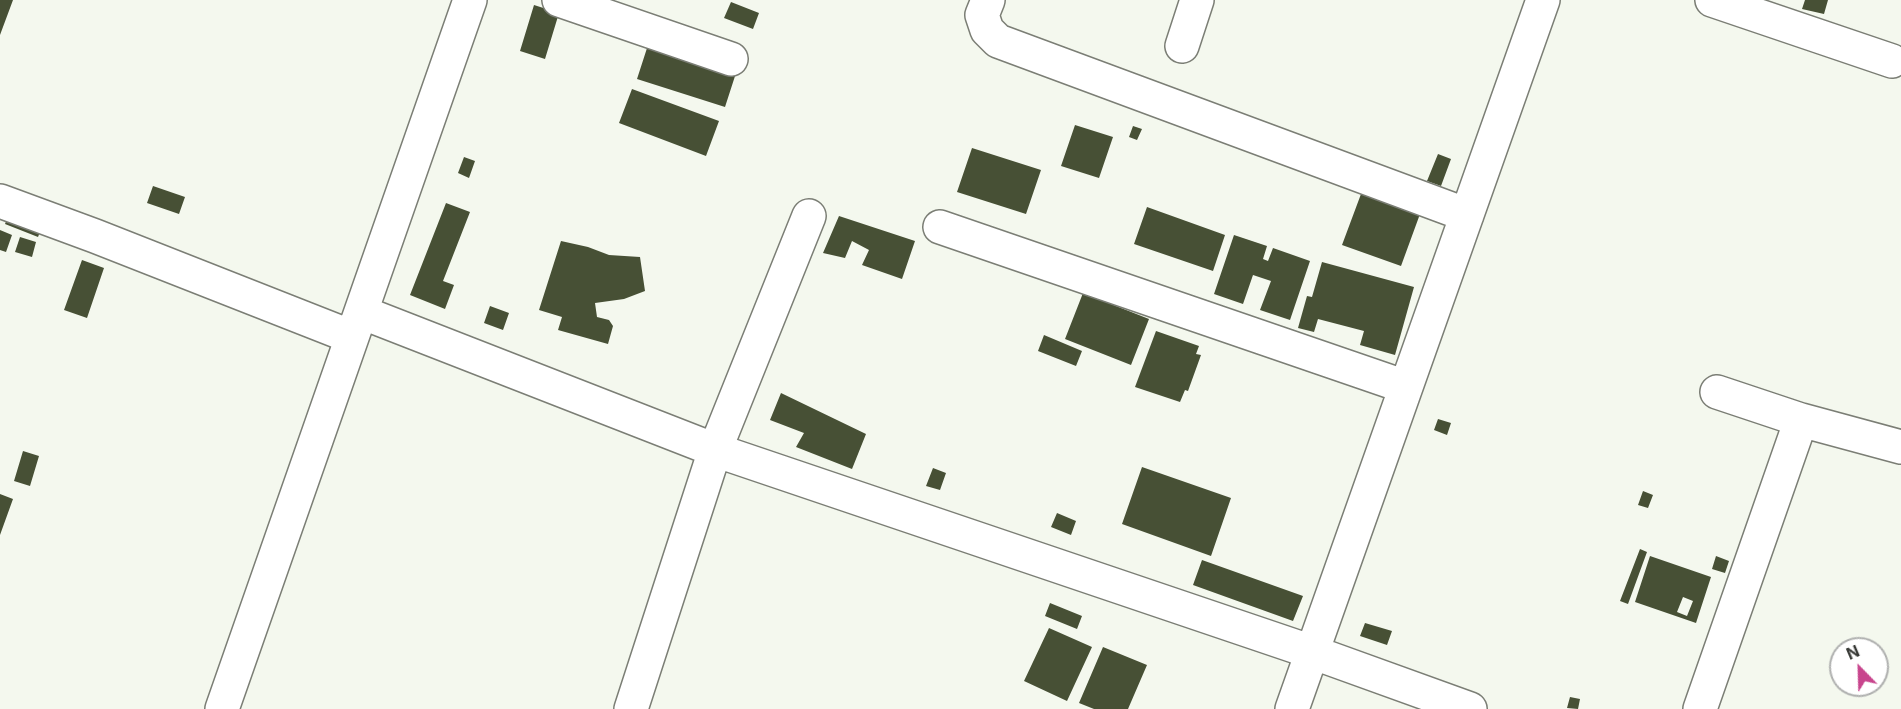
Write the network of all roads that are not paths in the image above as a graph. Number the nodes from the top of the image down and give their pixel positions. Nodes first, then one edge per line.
1 (470, 0) edge
2 (559, 0) edge
3 (988, 0) edge
4 (1197, 0) edge
5 (1543, 0) edge
6 (1712, 0) edge
7 (1182, 46) dead end
8 (731, 59) dead end
9 (1892, 61) dead end
10 (0, 201) edge
11 (1467, 215) junction
12 (809, 216) dead end
13 (940, 227) dead end
14 (356, 325) junction
15 (1406, 387) junction
16 (1717, 392) dead end
17 (1801, 420) junction
18 (1901, 447) edge
19 (715, 450) junction
20 (1312, 652) junction
21 (222, 709) edge
22 (631, 709) edge
23 (1292, 709) edge
24 (1470, 709) edge
25 (1700, 709) edge

1 - 14 street
2 - 8 street
3 - 11 street
4 - 7 street
5 - 11 street
6 - 9 street
10 - 14 street
11 - 15 street
12 - 19 street
13 - 15 street
14 - 19 street
14 - 21 street
15 - 20 street
16 - 17 street
17 - 18 street
17 - 25 street
19 - 20 street
19 - 22 street
20 - 23 street
20 - 24 street

